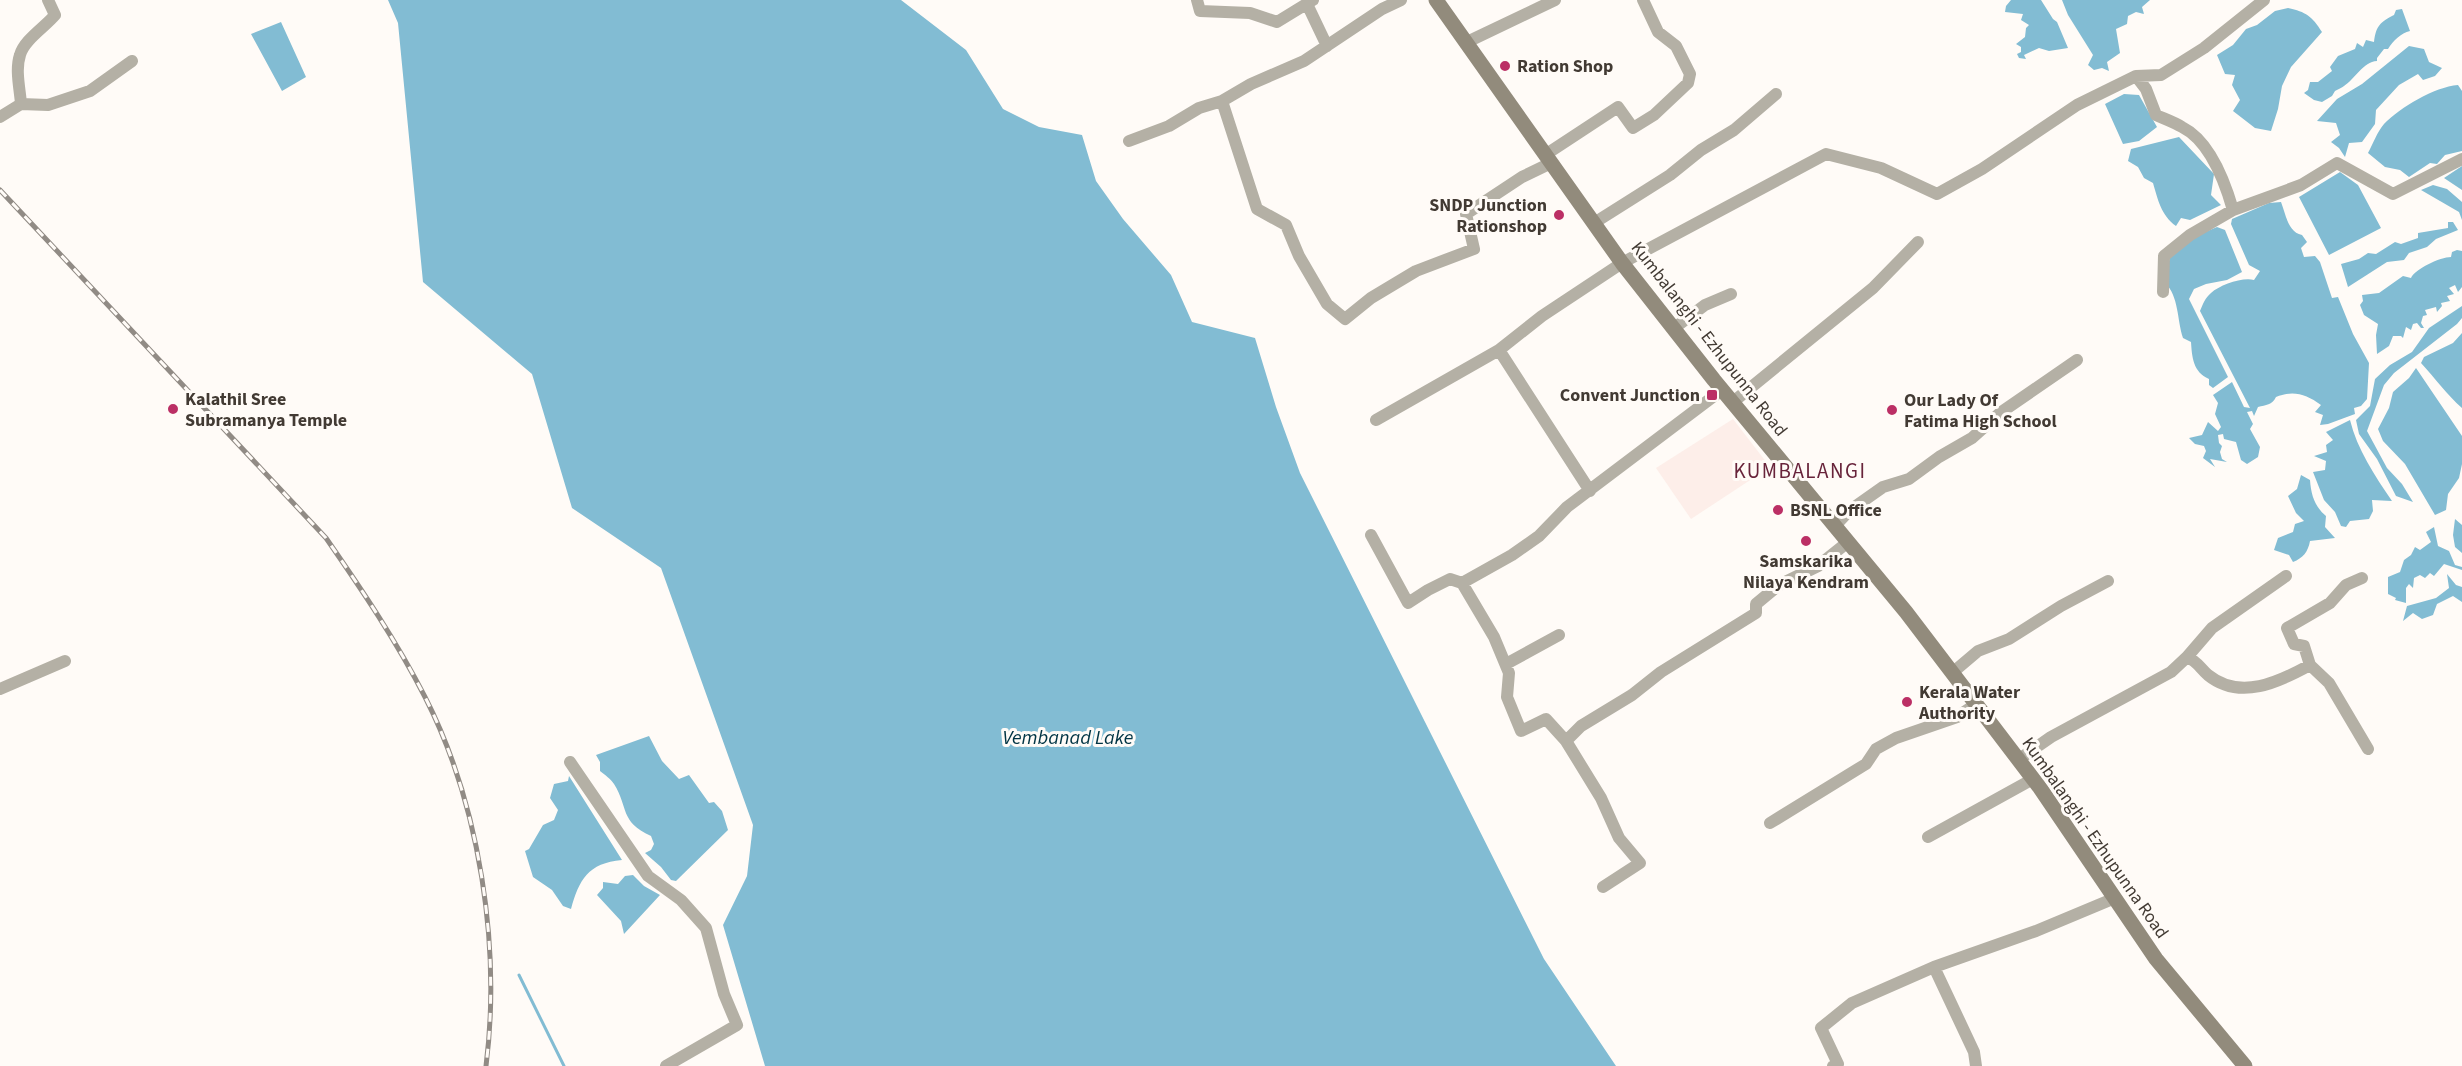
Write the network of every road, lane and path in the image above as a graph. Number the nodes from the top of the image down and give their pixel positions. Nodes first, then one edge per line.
1 (48, 0) edge
2 (1197, 0) edge
3 (1401, 0) edge
4 (1436, 0) edge
5 (1555, 0) edge
6 (1642, 0) edge
7 (2264, 0) edge
8 (1310, 2) edge
9 (1465, 43) junction
10 (1327, 46) junction
11 (132, 61) dead end
12 (2136, 76) junction
13 (1776, 94) dead end
14 (1222, 101) junction
15 (21, 104) junction
16 (0, 117) edge
17 (1128, 141) dead end
18 (1548, 159) junction
19 (2462, 159) edge
20 (2233, 210) junction
21 (1594, 223) junction
22 (1918, 242) dead end
23 (1622, 262) junction
24 (2163, 292) dead end
25 (1731, 294) dead end
26 (1673, 328) junction
27 (1499, 350) junction
28 (2078, 360) dead end
29 (1722, 390) junction
30 (1733, 402) junction
31 (1376, 420) dead end
32 (1590, 491) junction
33 (1835, 526) junction
34 (1371, 535) dead end
35 (1848, 542) junction
36 (2286, 576) dead end
37 (2362, 578) dead end
38 (2108, 581) dead end
39 (1462, 583) junction
40 (1559, 634) dead end
41 (2187, 657) junction
42 (65, 661) dead end
43 (1506, 664) junction
44 (2310, 665) junction
45 (1952, 673) junction
46 (0, 689) edge
47 (1976, 704) junction
48 (1566, 741) junction
49 (2368, 749) dead end
50 (2018, 760) junction
51 (570, 762) dead end
52 (2033, 779) junction
53 (1770, 823) dead end
54 (1928, 837) dead end
55 (1603, 887) dead end
56 (2115, 898) junction
57 (1934, 967) junction
58 (666, 1066) edge
59 (1833, 1066) edge
60 (1976, 1066) edge
61 (2245, 1066) edge

1 - 15 street
2 - 8 street
3 - 10 street
4 - 9 main road, Kumbalanghi - Ezhupunna Road
5 - 9 street
6 - 18 street
7 - 12 street
8 - 10 street
9 - 18 main road, Kumbalanghi - Ezhupunna Road
10 - 14 street
11 - 15 street
12 - 20 street
12 - 23 street
13 - 21 street
14 - 17 street
14 - 18 street
15 - 16 street
18 - 21 main road, Kumbalanghi - Ezhupunna Road
19 - 20 street
20 - 24 street
21 - 23 main road, Kumbalanghi - Ezhupunna Road
22 - 30 street
23 - 26 main road, Kumbalanghi - Ezhupunna Road
23 - 27 street
25 - 26 street
26 - 29 main road, Kumbalanghi - Ezhupunna Road
27 - 31 street
27 - 32 street
28 - 33 street
29 - 30 main road, Kumbalanghi - Ezhupunna Road
29 - 32 street
30 - 33 main road, Kumbalanghi - Ezhupunna Road
32 - 39 street
33 - 35 main road, Kumbalanghi - Ezhupunna Road
34 - 39 street
35 - 45 main road, Kumbalanghi - Ezhupunna Road
35 - 48 street
36 - 41 street
37 - 44 street
38 - 45 street
39 - 43 street
40 - 43 street
41 - 44 street
41 - 50 street
42 - 46 street
43 - 48 street
44 - 49 street
45 - 47 main road, Kumbalanghi - Ezhupunna Road
47 - 50 main road, Kumbalanghi - Ezhupunna Road
47 - 53 street
48 - 55 street
50 - 52 main road, Kumbalanghi - Ezhupunna Road
51 - 58 street
52 - 54 street
52 - 56 main road, Kumbalanghi - Ezhupunna Road
56 - 57 street
56 - 61 main road, Kumbalanghi - Ezhupunna Road
57 - 59 street
57 - 60 street

